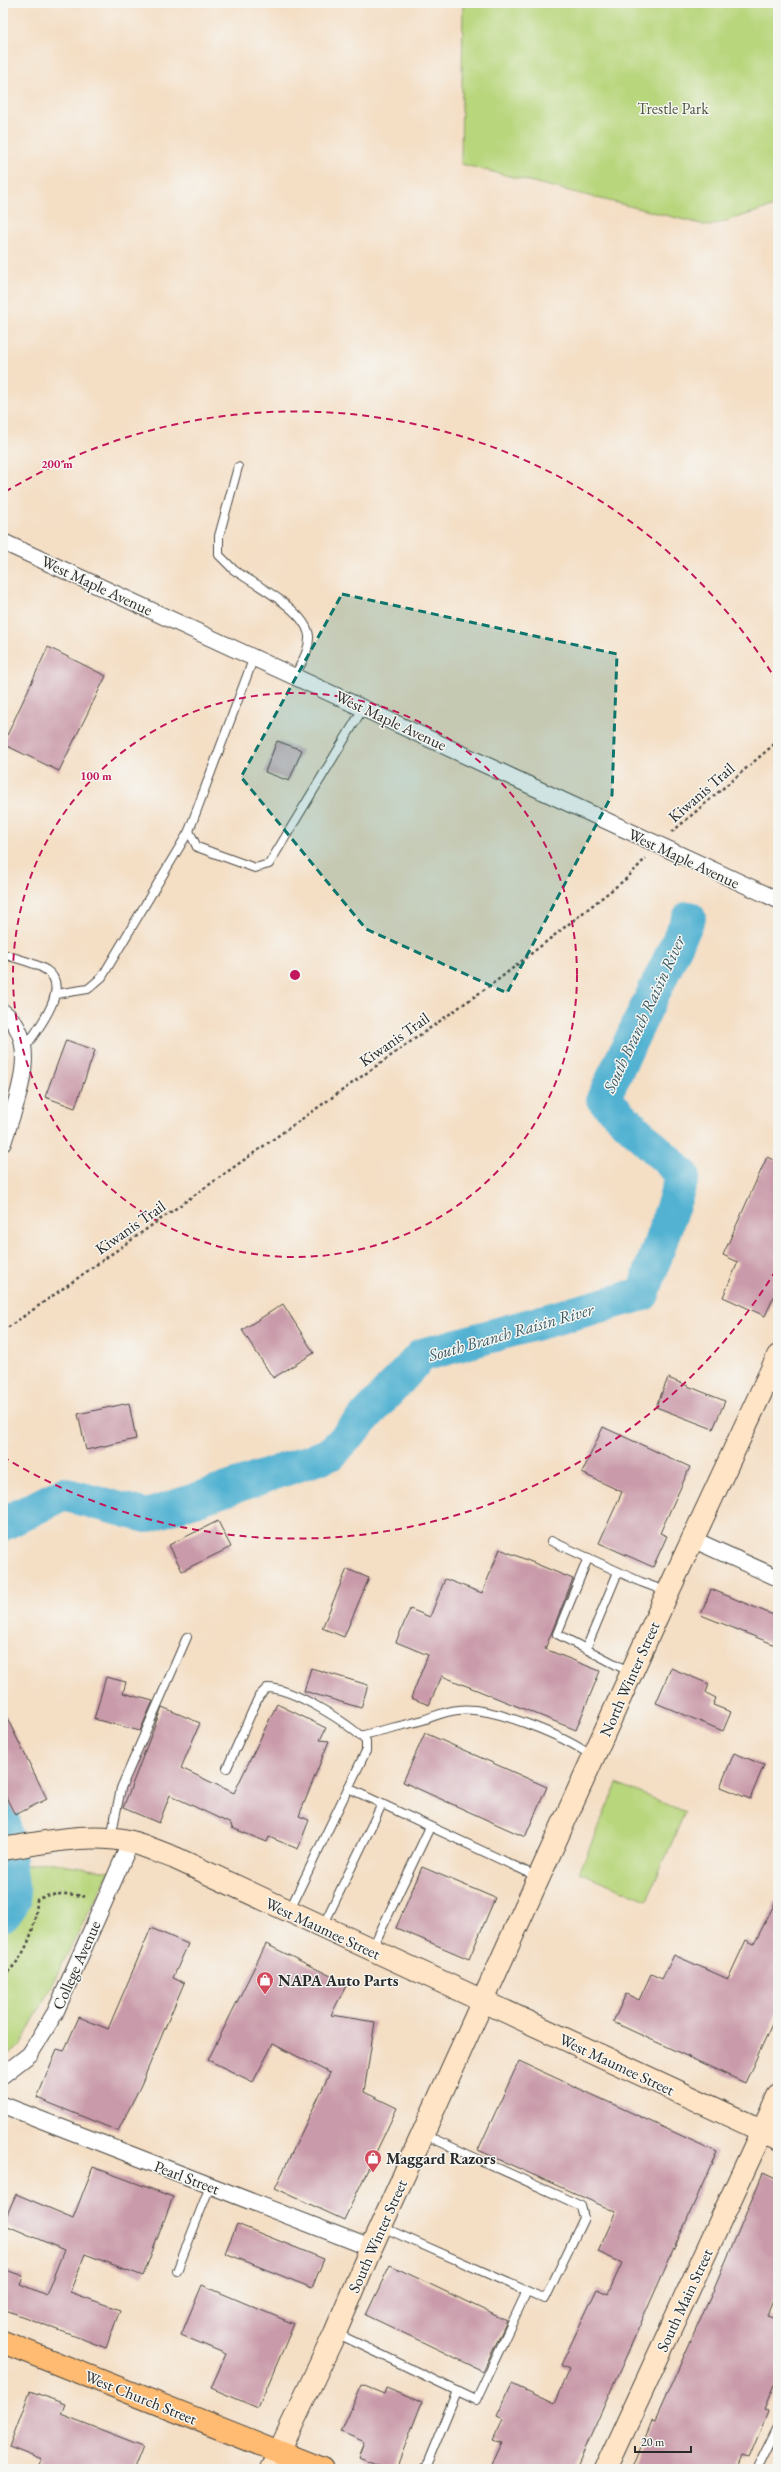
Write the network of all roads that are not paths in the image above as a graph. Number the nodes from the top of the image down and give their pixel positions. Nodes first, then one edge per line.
1 (238, 467) dead end
2 (3, 542) edge
3 (254, 657) junction
4 (295, 676) junction
5 (364, 708) junction
6 (189, 832) junction
7 (778, 900) edge
8 (3, 954) edge
9 (56, 994) junction
10 (3, 1012) edge
11 (24, 1048) junction
12 (3, 1143) edge
13 (778, 1356) edge
14 (692, 1539) junction
15 (551, 1541) dead end
16 (588, 1558) junction
17 (618, 1572) junction
18 (778, 1578) edge
19 (668, 1592) junction
20 (187, 1637) dead end
21 (586, 1649) junction
22 (632, 1673) junction
23 (360, 1736) junction
24 (594, 1757) junction
25 (227, 1768) dead end
26 (348, 1788) junction
27 (382, 1804) junction
28 (430, 1827) junction
29 (121, 1840) junction
30 (3, 1849) edge
31 (539, 1878) junction
32 (289, 1912) junction
33 (322, 1927) junction
34 (371, 1950) junction
35 (483, 2003) junction
36 (3, 2075) edge
37 (778, 2096) edge
38 (3, 2105) edge
39 (423, 2134) junction
40 (770, 2134) edge
41 (210, 2186) junction
42 (380, 2227) junction
43 (371, 2248) junction
44 (177, 2271) dead end
45 (527, 2291) junction
46 (335, 2333) junction
47 (3, 2342) edge
48 (458, 2391) junction
49 (778, 2428) edge
50 (275, 2460) edge
51 (322, 2469) edge
52 (425, 2469) edge
53 (606, 2469) edge
54 (758, 2469) edge

1 - 4 lane
2 - 3 street, West Maple Avenue
3 - 4 street, West Maple Avenue
3 - 6 lane
4 - 5 street, West Maple Avenue
5 - 6 lane
5 - 7 street, West Maple Avenue
6 - 9 lane
8 - 9 lane
9 - 11 lane
10 - 11 street
11 - 12 street
13 - 14 street, North Winter Street
14 - 18 street
14 - 19 street, North Winter Street
15 - 16 lane
16 - 17 lane
16 - 21 lane
17 - 19 lane
17 - 21 lane
19 - 22 street, North Winter Street
20 - 29 lane
21 - 22 lane
22 - 24 street, North Winter Street
23 - 24 lane
23 - 25 lane
23 - 26 lane
24 - 31 street, North Winter Street
26 - 27 lane
26 - 32 lane
27 - 28 lane
27 - 33 lane
28 - 31 lane
28 - 34 lane
29 - 30 street, West Maumee Street
29 - 32 street, West Maumee Street
29 - 36 street, College Avenue
31 - 35 street, North Winter Street
32 - 33 street, West Maumee Street
33 - 34 street, West Maumee Street
34 - 35 street, West Maumee Street
35 - 39 street, South Winter Street
35 - 40 street, West Maumee Street
37 - 40 street, South Main Street
38 - 41 street, Pearl Street
39 - 42 street, South Winter Street
39 - 45 lane
40 - 53 street, South Main Street
41 - 43 street, Pearl Street
41 - 44 lane
42 - 43 street, South Winter Street
42 - 45 lane
43 - 46 street, South Winter Street
45 - 48 lane
46 - 48 lane
46 - 50 street, South Winter Street
47 - 50 main road, West Church Street
48 - 52 lane
49 - 54 lane
50 - 51 main road, West Church Street

